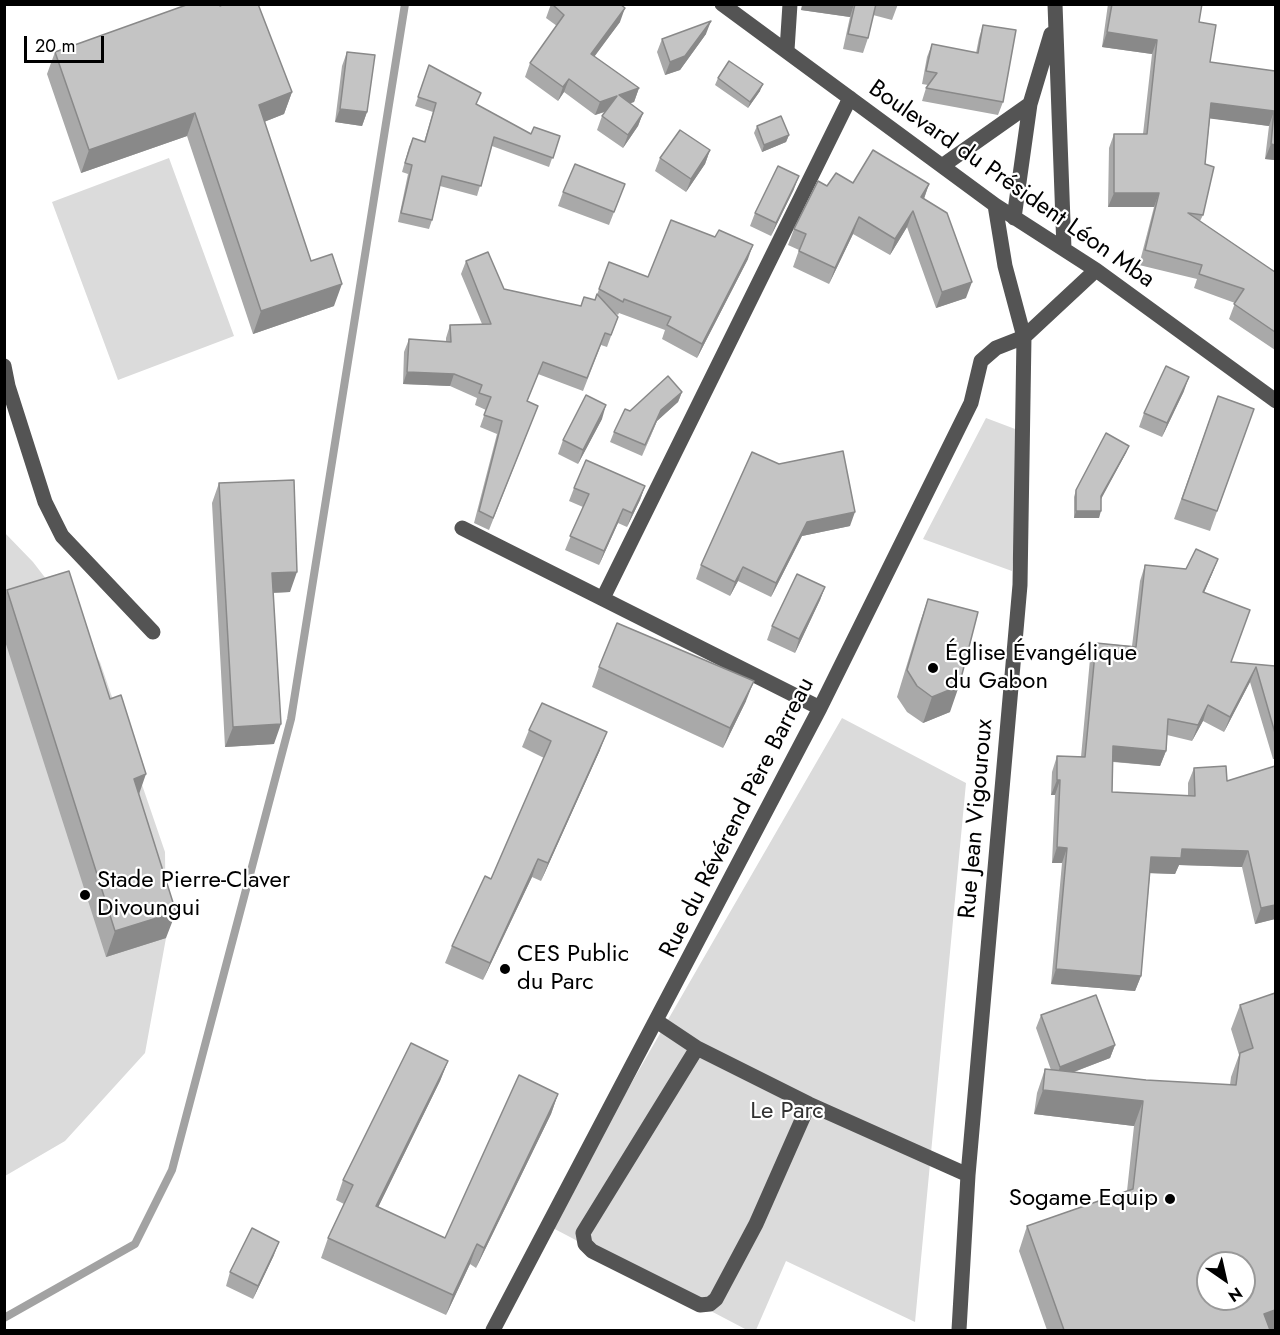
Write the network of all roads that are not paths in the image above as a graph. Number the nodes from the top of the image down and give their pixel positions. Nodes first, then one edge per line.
1 (722, 4) edge
2 (790, 4) edge
3 (1055, 4) edge
4 (1054, 22) junction
5 (787, 50) junction
6 (850, 98) junction
7 (1030, 104) junction
8 (942, 166) junction
9 (995, 205) junction
10 (1014, 218) junction
11 (1064, 249) junction
12 (1095, 270) junction
13 (1024, 337) junction
14 (4, 366) edge
15 (1275, 401) edge
16 (462, 528) dead end
17 (603, 598) junction
18 (153, 632) dead end
19 (820, 708) junction
20 (657, 1022) junction
21 (697, 1048) junction
22 (809, 1104) junction
23 (969, 1175) junction
24 (493, 1330) edge
25 (959, 1330) edge

1 - 5 street, Boulevard du Président Léon Mba
2 - 5 street
3 - 4 street
4 - 7 street
4 - 11 street
5 - 6 street, Boulevard du Président Léon Mba
6 - 8 street, Boulevard du Président Léon Mba
6 - 17 street
7 - 8 street
7 - 10 street
8 - 9 street, Boulevard du Président Léon Mba
9 - 10 street, Boulevard du Président Léon Mba
9 - 13 street, Rue Jean Vigouroux
10 - 11 street, Boulevard du Président Léon Mba
11 - 12 street, Boulevard du Président Léon Mba
12 - 13 street
12 - 15 street, Boulevard du Président Léon Mba
13 - 19 street, Rue du Révérend Père Barreau
13 - 23 street, Rue Jean Vigouroux
14 - 18 street
16 - 17 street
17 - 19 street
19 - 20 street, Rue du Révérend Père Barreau
20 - 21 street
20 - 24 street, Rue du Révérend Père Barreau
21 - 22 street
21 - 22 street
22 - 23 street
23 - 25 street, Rue Jean Vigouroux

